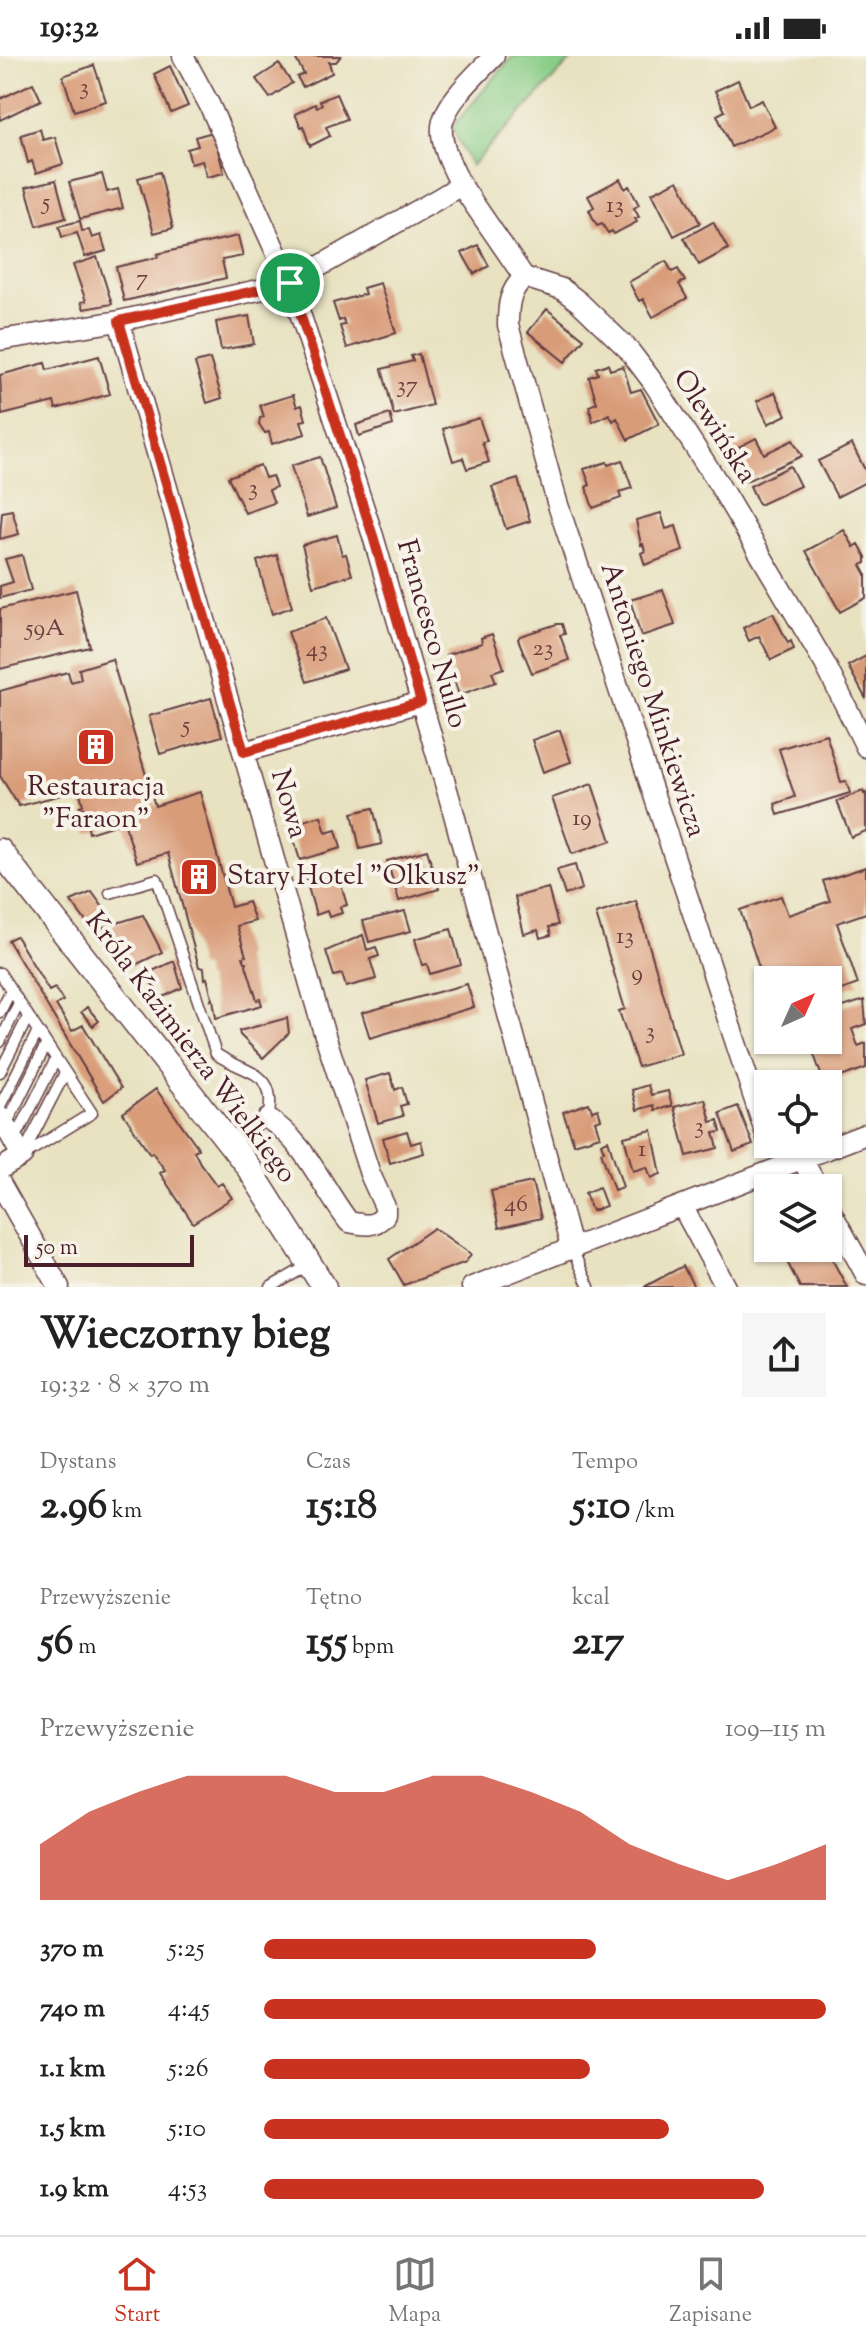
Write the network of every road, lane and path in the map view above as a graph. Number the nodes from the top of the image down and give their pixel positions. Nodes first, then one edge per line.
1 (183, 56) edge
2 (494, 56) edge
3 (461, 185) junction
4 (524, 277) junction
5 (290, 283) junction
6 (119, 321) junction
7 (0, 340) edge
8 (421, 702) junction
9 (866, 747) edge
10 (244, 752) junction
11 (0, 851) edge
12 (110, 893) dead end
13 (1, 977) edge
14 (11, 990) junction
15 (19, 1003) junction
16 (0, 1012) edge
17 (28, 1017) junction
18 (38, 1031) junction
19 (0, 1042) edge
20 (46, 1045) junction
21 (56, 1059) junction
22 (0, 1072) edge
23 (65, 1073) junction
24 (754, 1097) edge
25 (268, 1119) junction
26 (8, 1129) edge
27 (866, 1134) edge
28 (230, 1142) junction
29 (774, 1158) edge
30 (802, 1159) junction
31 (0, 1169) edge
32 (777, 1169) junction
33 (810, 1174) edge
34 (0, 1183) edge
35 (682, 1206) junction
36 (842, 1231) edge
37 (571, 1247) junction
38 (309, 1265) junction
39 (866, 1275) edge
40 (59, 1287) edge
41 (271, 1287) edge
42 (324, 1287) edge
43 (472, 1287) edge
44 (589, 1287) edge
45 (726, 1287) edge

1 - 5 street, Francesco Nullo
2 - 3 street
3 - 4 street
3 - 5 street
4 - 9 street, Olewińska
4 - 24 street, Antoniego Minkiewicza
5 - 6 street
5 - 8 street, Francesco Nullo
6 - 7 street
6 - 10 street, Nowa
8 - 10 street
8 - 37 street, Francesco Nullo
10 - 25 street, Nowa
11 - 28 street, Króla Kazimierza Wielkiego
12 - 25 lane
13 - 14 lane
14 - 15 lane
14 - 16 lane
15 - 17 lane
15 - 19 lane
17 - 18 lane
17 - 22 lane
18 - 20 lane
18 - 26 lane
20 - 21 lane
20 - 26 lane
21 - 23 lane
21 - 26 lane
23 - 26 lane
23 - 26 lane
25 - 28 lane
26 - 31 street
27 - 30 street
28 - 38 street, Króla Kazimierza Wielkiego
29 - 32 street, Antoniego Minkiewicza
30 - 32 street
30 - 33 street
32 - 35 street
34 - 40 street
35 - 37 street
35 - 45 street
36 - 39 street
37 - 43 street
37 - 44 lane
38 - 41 lane
38 - 42 street, Króla Kazimierza Wielkiego

